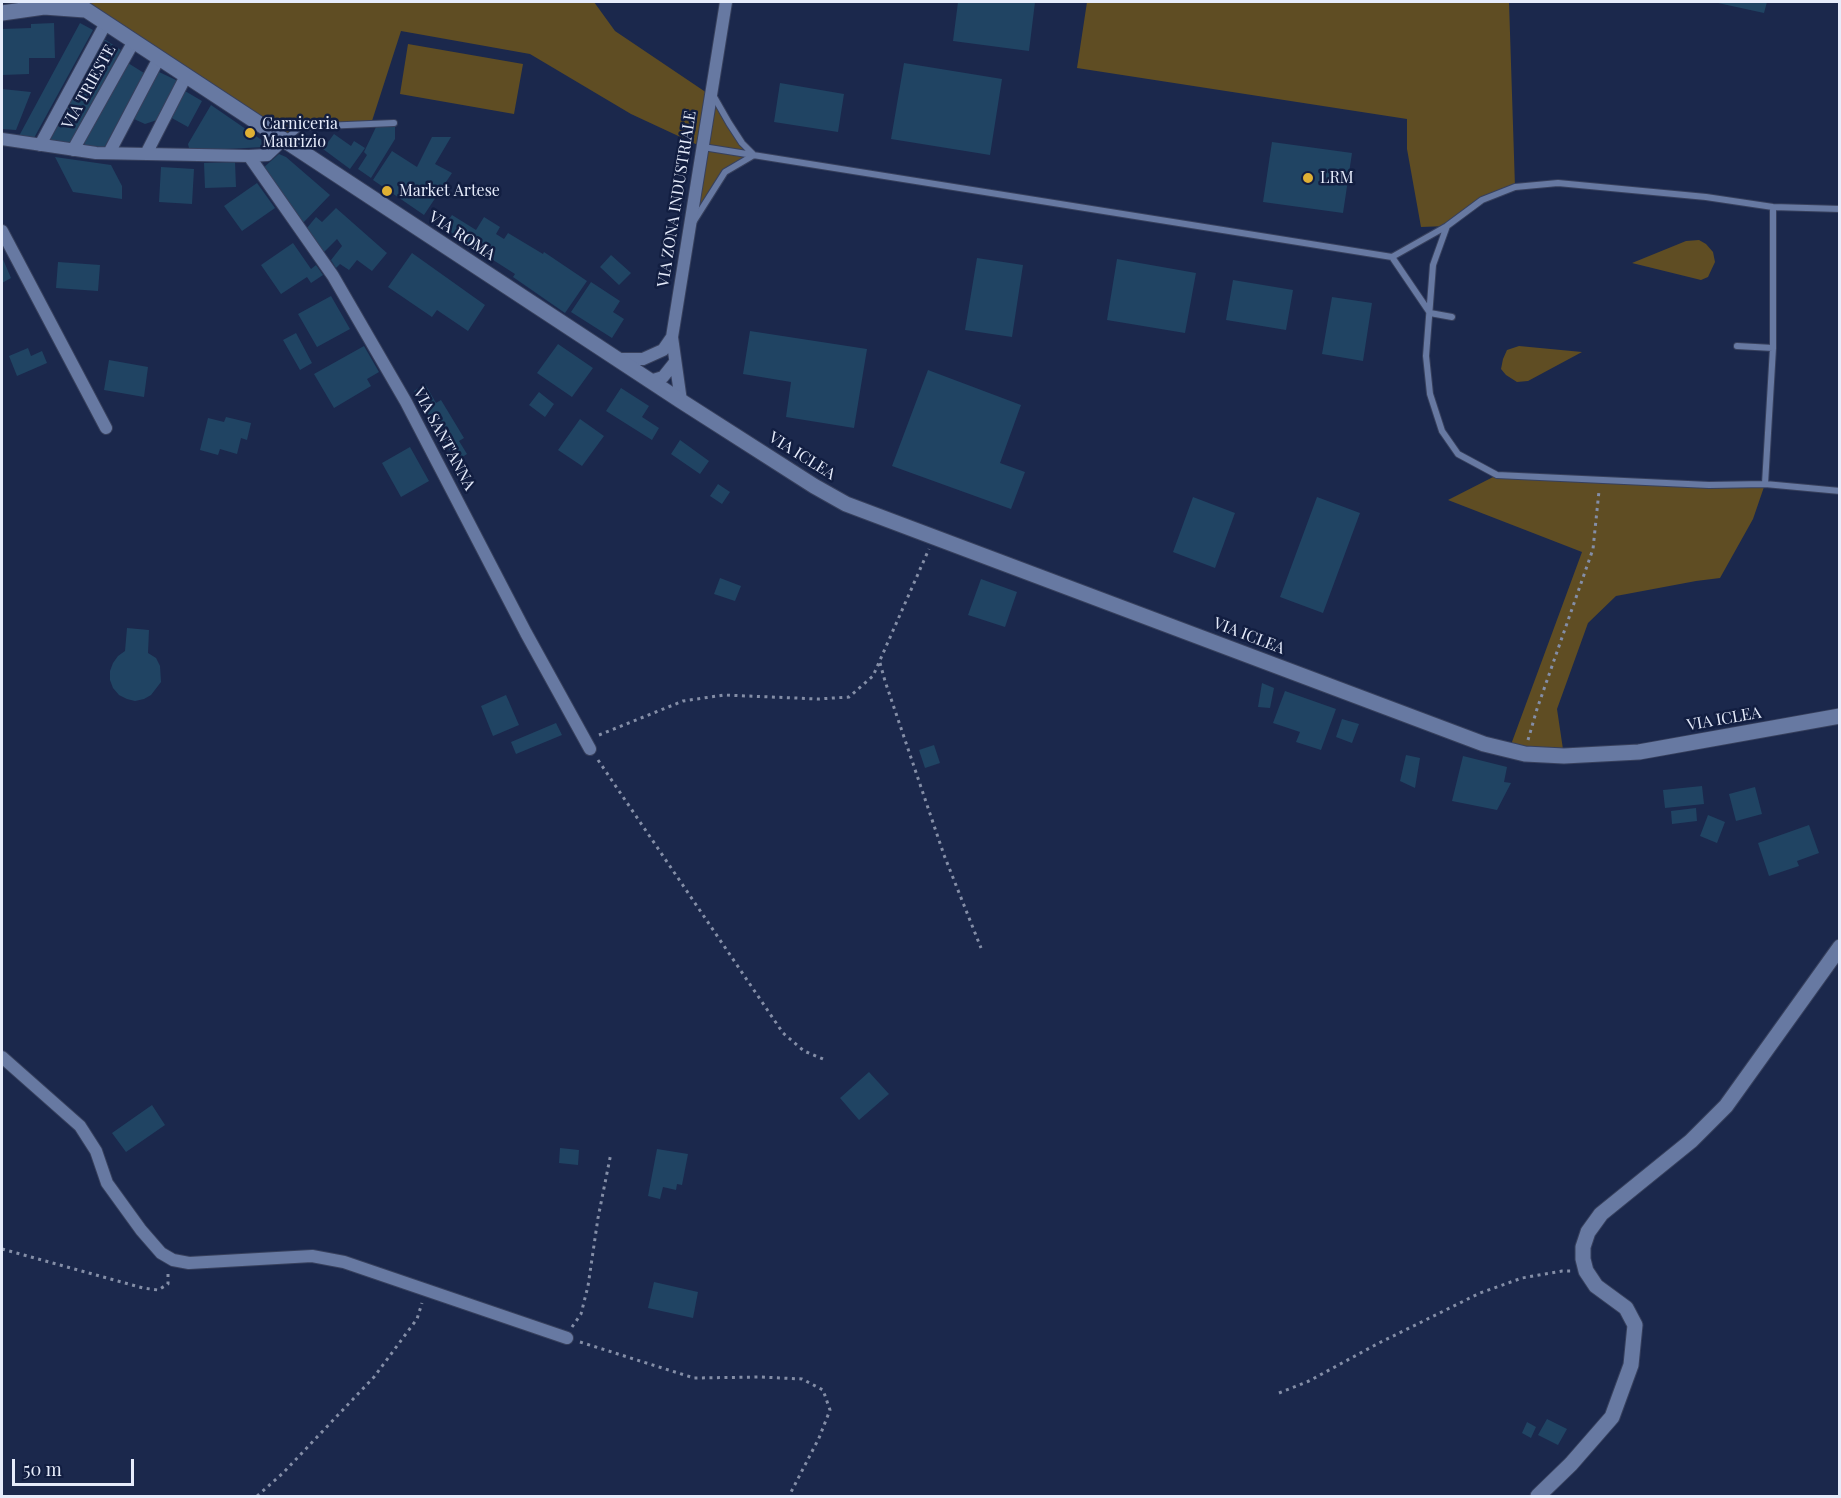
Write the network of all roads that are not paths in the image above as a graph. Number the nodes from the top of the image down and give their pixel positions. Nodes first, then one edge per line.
1 (74, 2) edge
2 (726, 2) edge
3 (23, 6) edge
4 (88, 11) junction
5 (2, 14) edge
6 (106, 23) junction
7 (134, 41) junction
8 (159, 58) junction
9 (186, 75) junction
10 (711, 92) junction
11 (394, 123) dead end
12 (2, 139) edge
13 (284, 140) junction
14 (40, 145) junction
15 (702, 147) junction
16 (73, 150) junction
17 (110, 153) junction
18 (146, 154) junction
19 (754, 155) junction
20 (249, 156) junction
21 (1773, 207) junction
22 (1839, 209) edge
23 (1447, 226) junction
24 (689, 230) junction
25 (2, 231) edge
26 (1392, 257) junction
27 (1430, 314) junction
28 (1452, 317) dead end
29 (672, 337) junction
30 (1737, 346) dead end
31 (1773, 348) junction
32 (649, 356) junction
33 (616, 359) junction
34 (675, 362) junction
35 (646, 379) junction
36 (681, 401) junction
37 (106, 428) dead end
38 (1765, 484) junction
39 (1839, 491) edge
40 (1839, 716) edge
41 (588, 745) road end
42 (1839, 947) edge
43 (2, 1057) edge
44 (567, 1338) road end
45 (1538, 1497) edge

1 - 4 street, VIA ROMA
2 - 10 street, VIA ZONA INDUSTRIALE
3 - 4 street
3 - 5 street
4 - 6 street, VIA ROMA
6 - 7 street, VIA ROMA
6 - 14 street
7 - 8 street, VIA ROMA
7 - 16 street, VIA TRIESTE
8 - 9 street, VIA ROMA
8 - 17 street
9 - 13 street, VIA ROMA
9 - 18 street
10 - 15 street, VIA ZONA INDUSTRIALE
10 - 19 lane
11 - 13 lane
12 - 14 street
13 - 20 street
13 - 33 street, VIA ROMA
14 - 16 street
15 - 19 lane
15 - 24 street, VIA ZONA INDUSTRIALE
16 - 17 street
17 - 18 street
18 - 20 street
19 - 24 lane
19 - 26 lane
20 - 41 street, VIA SANT'ANNA
21 - 22 lane
21 - 23 lane
21 - 31 lane
23 - 26 lane
23 - 27 lane
24 - 29 street, VIA ZONA INDUSTRIALE
25 - 37 street
26 - 27 lane
27 - 28 lane
27 - 38 lane
29 - 32 street
29 - 34 street, VIA ZONA INDUSTRIALE
30 - 31 lane
31 - 38 lane
32 - 33 street
32 - 35 street
33 - 35 street, VIA ROMA
34 - 35 street
34 - 36 street, VIA ZONA INDUSTRIALE
35 - 36 street, VIA ROMA
36 - 40 street, VIA ICLEA
38 - 39 lane
42 - 45 street
43 - 44 street

